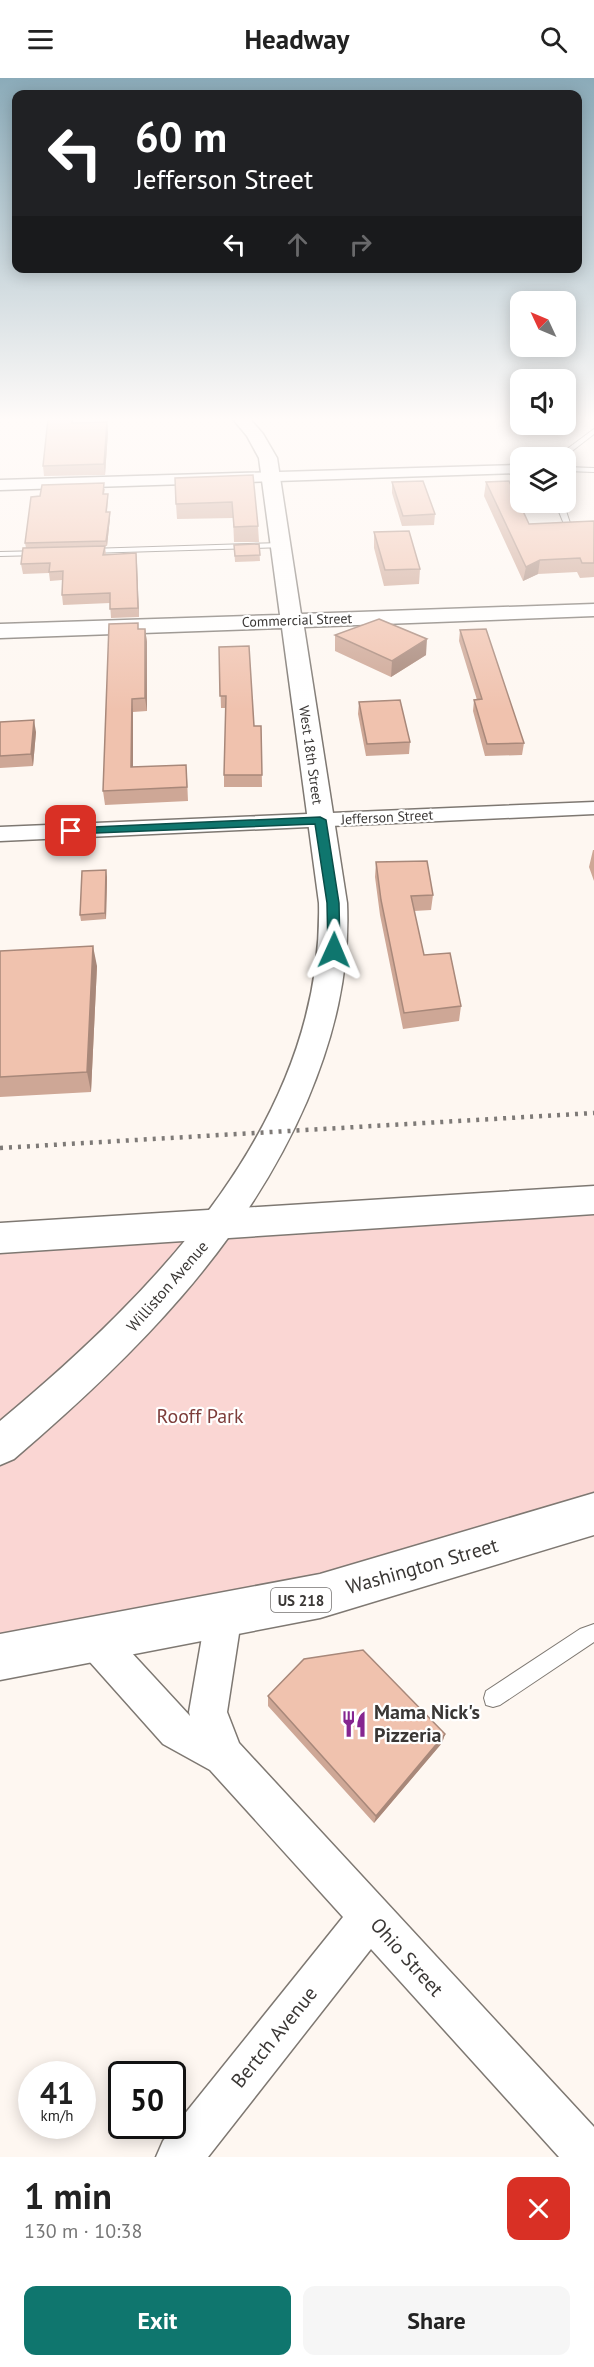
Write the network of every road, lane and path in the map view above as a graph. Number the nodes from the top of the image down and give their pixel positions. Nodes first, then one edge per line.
1 (277, 516) edge
2 (565, 516) edge
3 (568, 524) edge
4 (282, 545) junction
5 (82, 552) edge
6 (47, 553) edge
7 (0, 554) edge
8 (594, 610) edge
9 (293, 620) junction
10 (0, 631) edge
11 (594, 808) edge
12 (320, 820) junction
13 (0, 834) edge
14 (295, 1095) joint
15 (594, 1200) edge
16 (220, 1224) junction
17 (0, 1238) edge
18 (0, 1446) edge
19 (594, 1514) edge
20 (224, 1614) junction
21 (594, 1633) edge
22 (94, 1639) junction
23 (0, 1657) edge
24 (493, 1698) dead end
25 (224, 1756) junction
26 (370, 1917) junction
27 (178, 2157) edge
28 (590, 2157) edge

1 - 4 main road, West 18th Street
2 - 3 lane
4 - 5 lane
4 - 9 main road, West 18th Street
6 - 7 lane
8 - 9 main road, Commercial Street
9 - 10 main road, Commercial Street
9 - 12 main road, West 18th Street
11 - 12 street, Jefferson Street
12 - 13 street, Jefferson Street
12 - 14 main road, West 18th Street
14 - 16 main road, Williston Avenue
15 - 16 main road
16 - 17 main road
16 - 18 main road, Williston Avenue
19 - 20 main road, Washington Street / US 218
20 - 22 main road, Washington Street / US 218
20 - 25 street, Ohio Street
21 - 24 lane
22 - 23 main road, Washington Street / US 218
22 - 25 street, Ohio Street
25 - 26 street, Ohio Street
26 - 27 street, Bertch Avenue
26 - 28 street, Ohio Street

